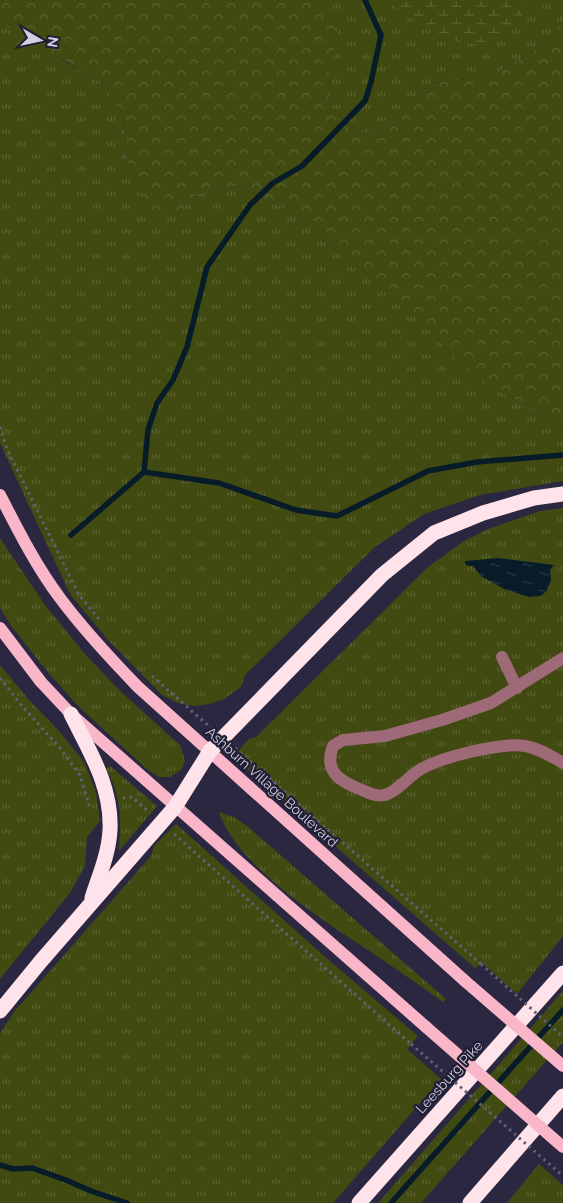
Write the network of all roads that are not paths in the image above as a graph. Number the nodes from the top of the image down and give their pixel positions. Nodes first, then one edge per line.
1 (563, 494) edge
2 (0, 495) edge
3 (0, 628) edge
4 (502, 657) dead end
5 (563, 658) edge
6 (516, 688) junction
7 (71, 714) junction
8 (210, 751) junction
9 (563, 763) edge
10 (175, 807) junction
11 (90, 905) junction
12 (563, 973) edge
13 (0, 1011) edge
14 (563, 1066) edge
15 (563, 1096) edge
16 (563, 1147) edge
17 (359, 1203) edge
18 (470, 1203) edge

1 - 8 highway
2 - 8 main road, Ashburn Village Boulevard
3 - 7 main road
4 - 6 lane
5 - 6 lane
6 - 9 lane
7 - 10 main road
7 - 11 highway
8 - 10 highway
8 - 14 main road, Ashburn Village Boulevard, bridge
10 - 11 highway
10 - 16 main road, bridge
11 - 13 highway
12 - 17 highway, Leesburg Pike
15 - 18 highway

